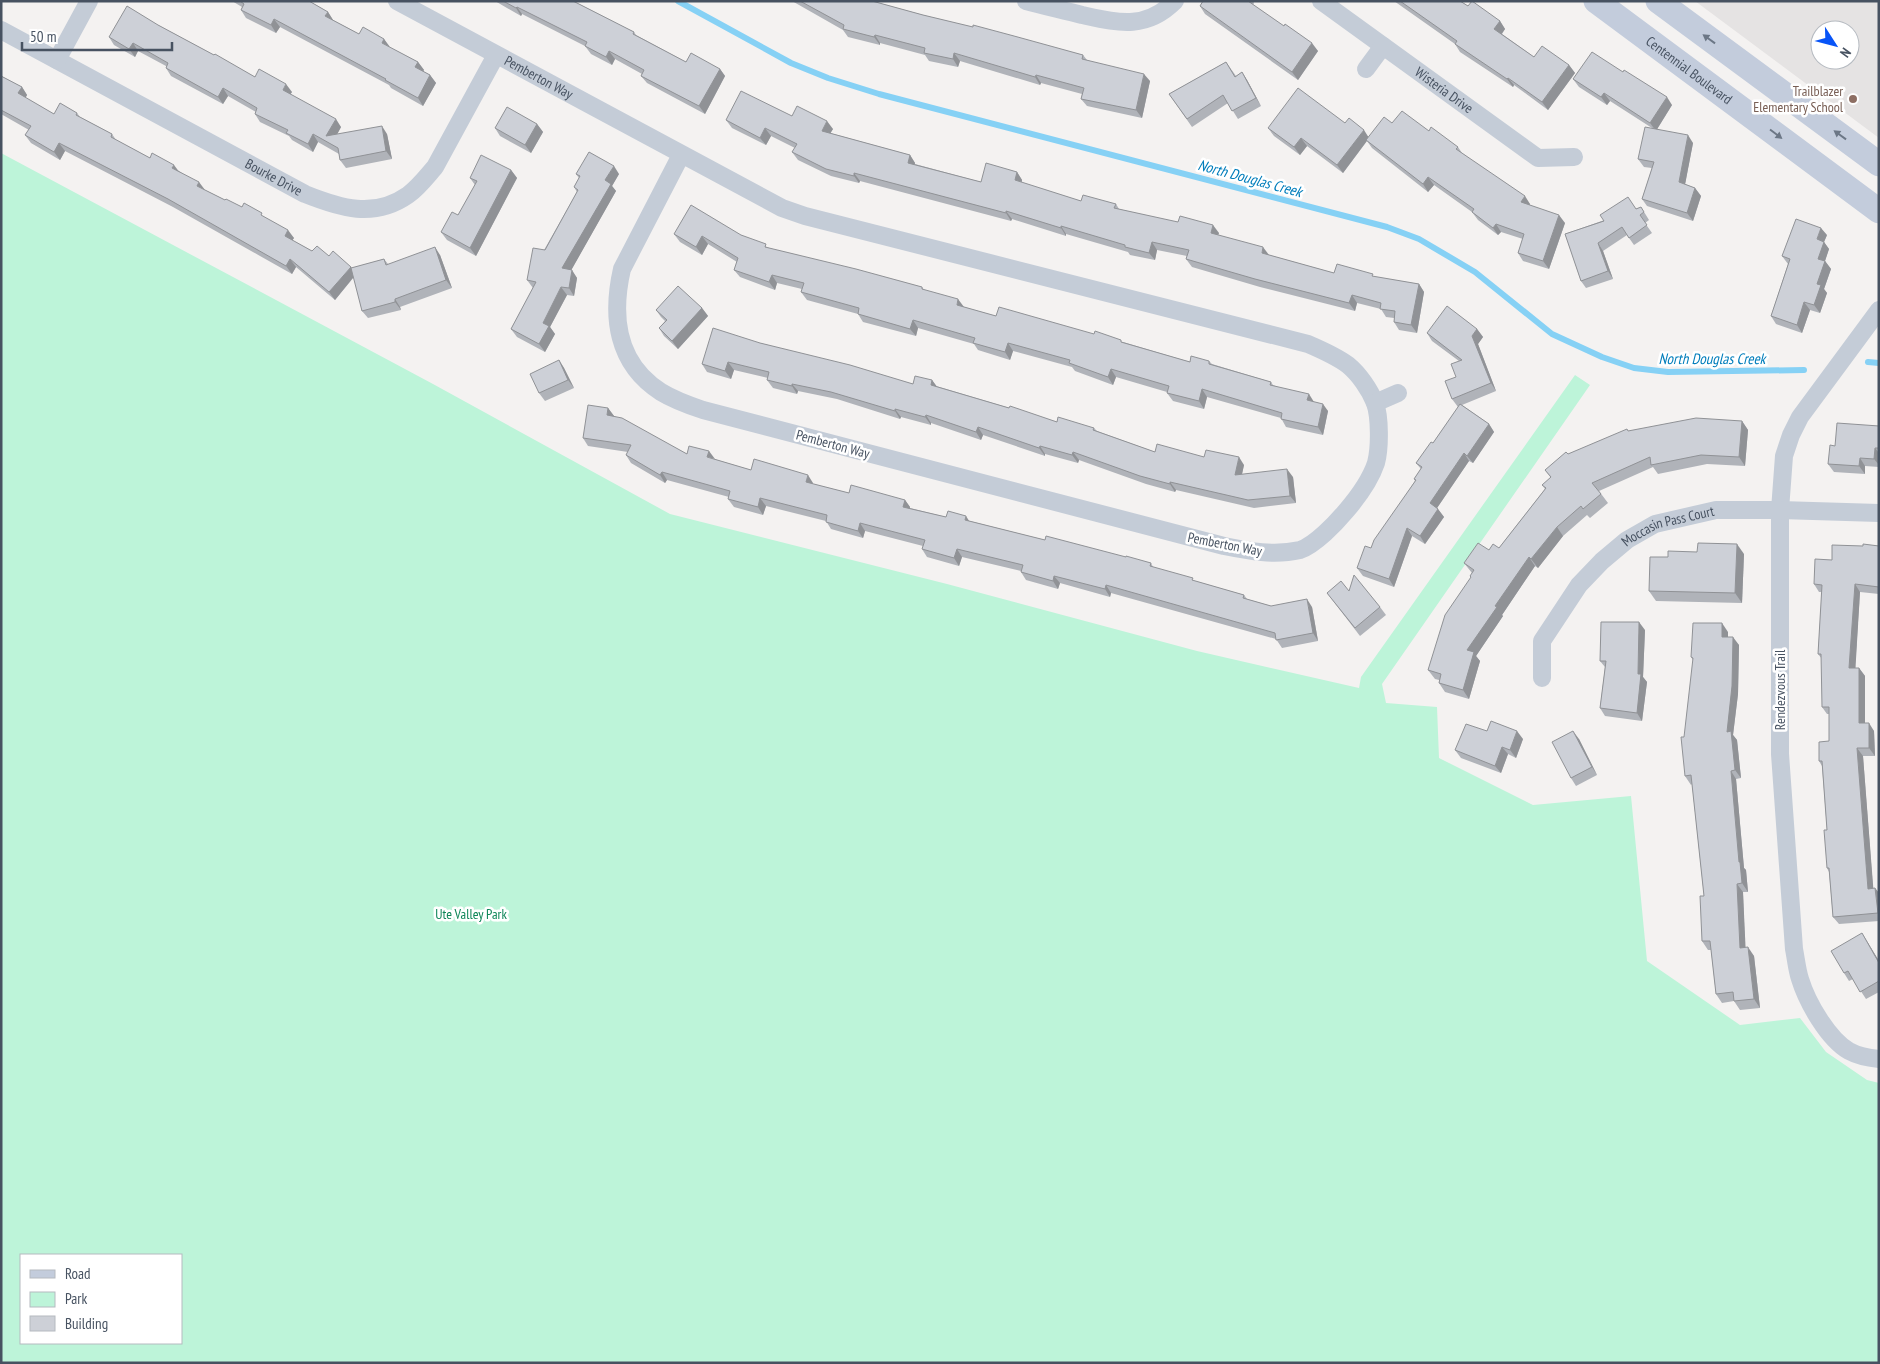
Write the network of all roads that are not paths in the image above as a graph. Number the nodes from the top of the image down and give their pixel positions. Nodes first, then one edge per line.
1 (88, 1) edge
2 (397, 1) edge
3 (1026, 1) edge
4 (1175, 1) edge
5 (1321, 1) edge
6 (1596, 1) edge
7 (1658, 1) edge
8 (1, 30) edge
9 (1383, 46) junction
10 (496, 55) junction
11 (56, 60) junction
12 (1366, 69) dead end
13 (681, 155) junction
14 (1574, 157) dead end
15 (1879, 164) edge
16 (1879, 211) edge
17 (1879, 310) edge
18 (1398, 393) dead end
19 (1375, 403) junction
20 (1780, 510) junction
21 (1879, 513) edge
22 (1542, 678) dead end
23 (1879, 1059) edge

1 - 11 street
2 - 10 street, Pemberton Way
3 - 4 street
5 - 9 street, Wisteria Drive
6 -> 16 main road, Centennial Boulevard
15 -> 7 main road
8 - 11 street, Bourke Drive
9 - 12 street
9 - 14 street, Wisteria Drive
10 - 11 street, Bourke Drive
10 - 13 street, Pemberton Way
13 - 19 street, Pemberton Way
13 - 19 street, Pemberton Way
17 - 20 street, Rendezvous Trail
18 - 19 street
20 - 21 street, Moccasin Pass Court
20 - 22 street, Moccasin Pass Court
20 - 23 street, Rendezvous Trail

